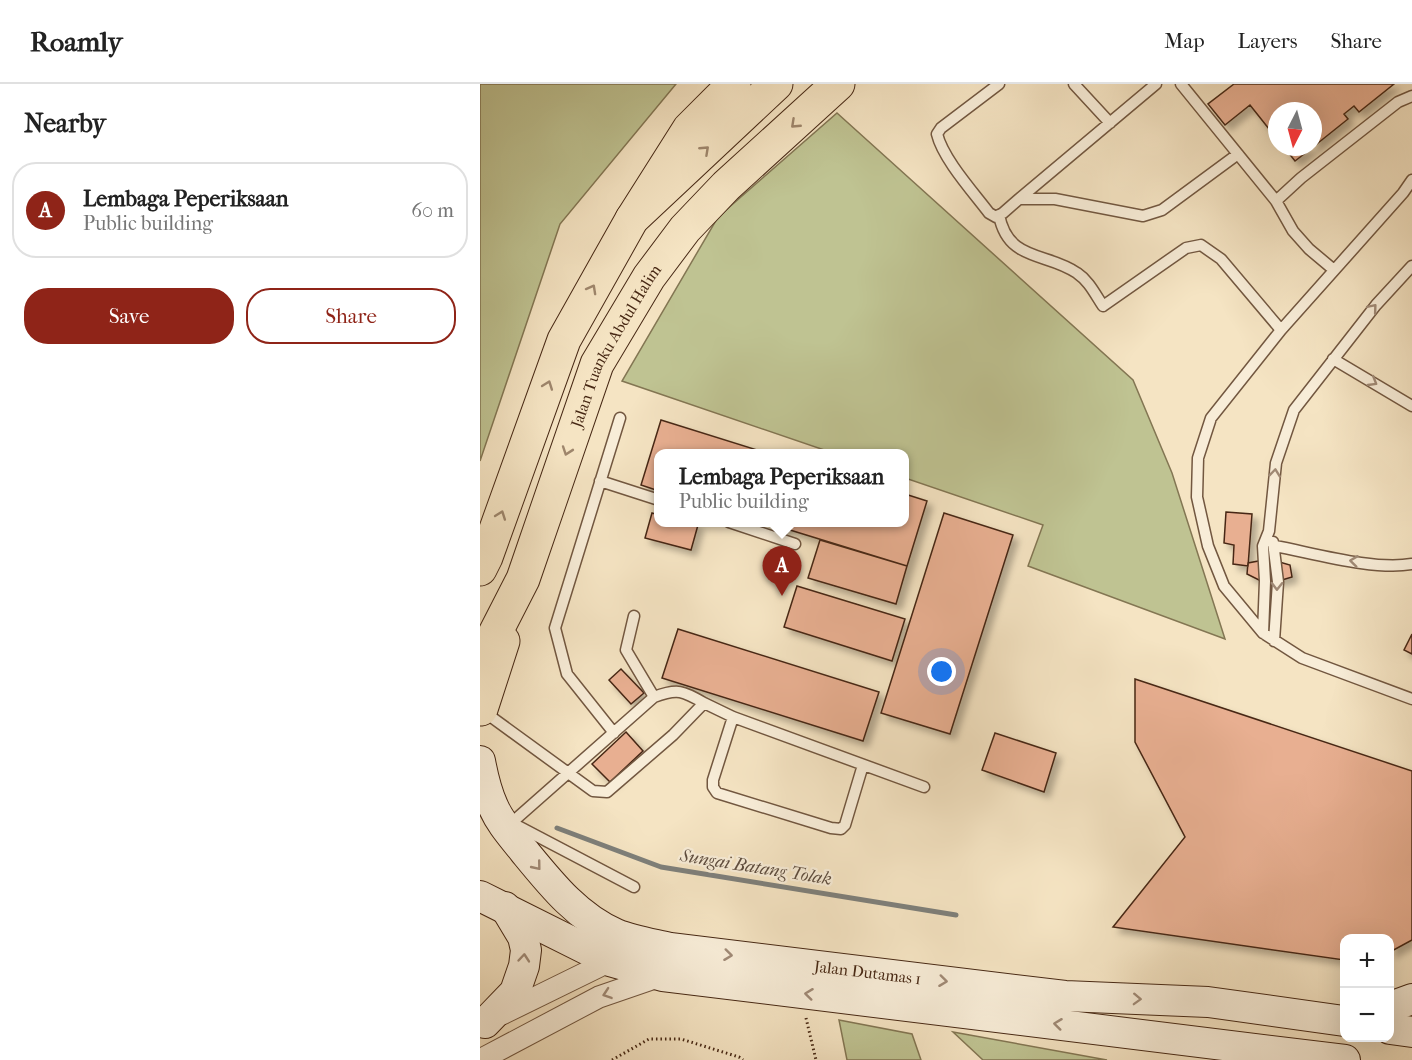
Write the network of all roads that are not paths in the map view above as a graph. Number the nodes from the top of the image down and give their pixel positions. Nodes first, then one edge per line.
1 (734, 84) edge
2 (776, 84) edge
3 (838, 84) edge
4 (999, 84) edge
5 (1074, 84) edge
6 (1156, 84) edge
7 (1181, 84) edge
8 (1412, 96) edge
9 (1110, 123) junction
10 (1238, 154) junction
11 (1412, 180) edge
12 (1019, 199) junction
13 (1276, 201) junction
14 (999, 215) junction
15 (632, 219) junction
16 (1412, 266) edge
17 (1334, 270) junction
18 (1281, 330) junction
19 (1333, 359) junction
20 (1412, 406) edge
21 (620, 418) dead end
22 (600, 481) junction
23 (654, 498) edge
24 (744, 527) edge
25 (1269, 531) junction
26 (795, 544) dead end
27 (1275, 546) junction
28 (1412, 564) edge
29 (480, 569) edge
30 (523, 579) junction
31 (633, 616) dead end
32 (1263, 633) junction
33 (1274, 641) junction
34 (480, 663) edge
35 (654, 697) junction
36 (1412, 699) edge
37 (704, 703) junction
38 (734, 717) junction
39 (480, 719) edge
40 (614, 733) junction
41 (480, 761) edge
42 (863, 765) junction
43 (569, 772) junction
44 (924, 787) dead end
45 (509, 826) junction
46 (633, 887) dead end
47 (492, 902) edge
48 (614, 948) junction
49 (667, 962) junction
50 (1412, 999) edge
51 (1394, 1005) edge
52 (1340, 1019) edge
53 (482, 1024) edge
54 (1394, 1030) edge
55 (1412, 1032) edge
56 (1331, 1059) edge
57 (480, 1060) edge

1 - 15 main road
15 -> 2 main road
3 -> 30 main road, Jalan Tuanku Abdul Halim
4 - 14 lane
5 - 9 lane
6 - 9 lane
7 - 10 lane
8 - 13 lane
9 - 12 lane
10 - 12 lane
10 - 13 lane
11 - 17 lane
12 - 14 lane
13 - 17 lane
14 - 18 lane
29 -> 15 main road
19 -> 16 lane
17 - 18 lane
18 - 32 lane
19 -> 20 lane
25 -> 19 lane
21 - 22 lane
22 - 23 lane
22 - 40 lane
24 - 26 lane
25 - 27 lane
25 - 32 lane
28 -> 27 lane
27 -> 33 lane
30 - 34 main road, Jalan Tuanku Abdul Halim
30 - 39 main road
31 - 35 lane
32 - 33 lane
33 - 36 lane
35 - 37 lane
35 - 40 lane
37 - 38 lane
37 - 43 lane
38 - 42 lane
38 - 42 lane
39 - 43 lane
40 - 43 lane
41 - 45 street, Jalan Dutamas 1
42 - 44 lane
43 - 45 lane
45 - 46 lane
45 -> 48 street, Jalan Dutamas 1
47 - 48 street, Jalan Dutamas 1
53 -> 47 street
48 - 49 street, Jalan Dutamas 1
48 - 53 street
49 -> 52 street, Jalan Dutamas 1
56 -> 49 street, Jalan Dutamas 1
49 -> 57 street
50 - 51 street
54 - 55 street

